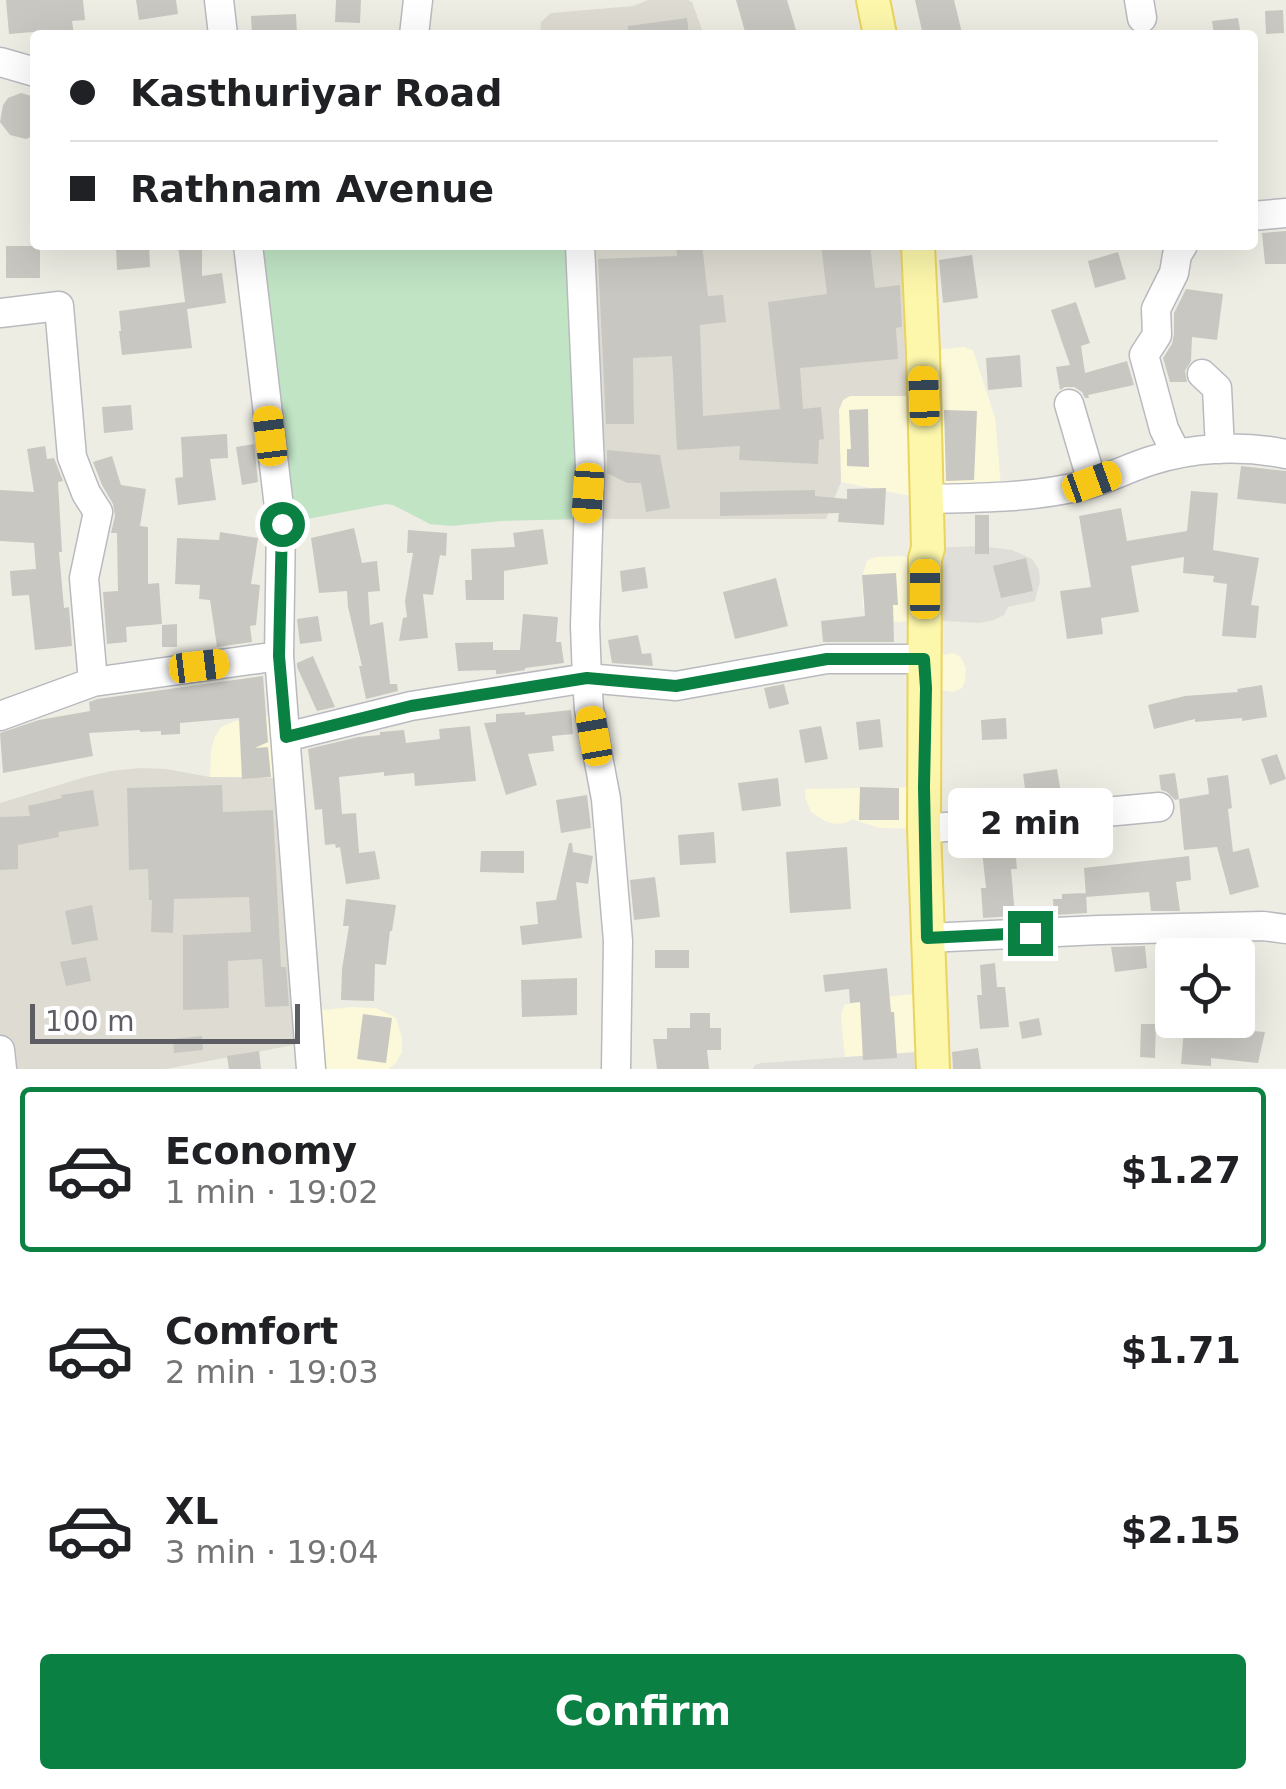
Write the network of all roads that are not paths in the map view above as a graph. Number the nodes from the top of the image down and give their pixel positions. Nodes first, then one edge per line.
1 (219, 0) edge
2 (418, 0) edge
3 (873, 0) edge
4 (222, 30) edge
5 (415, 30) edge
6 (879, 30) edge
7 (0, 62) edge
8 (30, 71) edge
9 (1286, 213) edge
10 (1258, 215) edge
11 (249, 250) edge
12 (580, 250) edge
13 (918, 250) edge
14 (1180, 250) edge
15 (0, 313) edge
16 (1202, 374) dead end
17 (1069, 404) dead end
18 (1220, 449) junction
19 (1176, 453) junction
20 (1286, 454) edge
21 (1092, 482) junction
22 (925, 499) junction
23 (279, 656) junction
24 (924, 659) junction
25 (587, 678) junction
26 (93, 682) junction
27 (0, 716) edge
28 (286, 737) junction
29 (1159, 806) dead end
30 (924, 829) junction
31 (1286, 929) edge
32 (927, 938) junction
33 (0, 1050) edge
34 (2, 1069) edge
35 (311, 1069) edge
36 (616, 1069) edge
37 (934, 1069) edge

1 - 4 street
2 - 5 street
3 - 6 main road
7 - 8 street
9 - 10 street
11 - 23 street
12 - 25 street
13 - 22 main road
14 - 19 street
15 - 26 street
16 - 18 street
17 - 21 street
18 - 19 street
18 - 20 street
19 - 21 street
21 - 22 street
22 - 24 main road
23 - 26 street
23 - 28 street
24 - 25 street
24 - 30 main road
25 - 28 street
25 - 36 street
26 - 27 street
28 - 35 street
29 - 30 street
30 - 32 main road
31 - 32 street
32 - 37 main road
33 - 34 street

